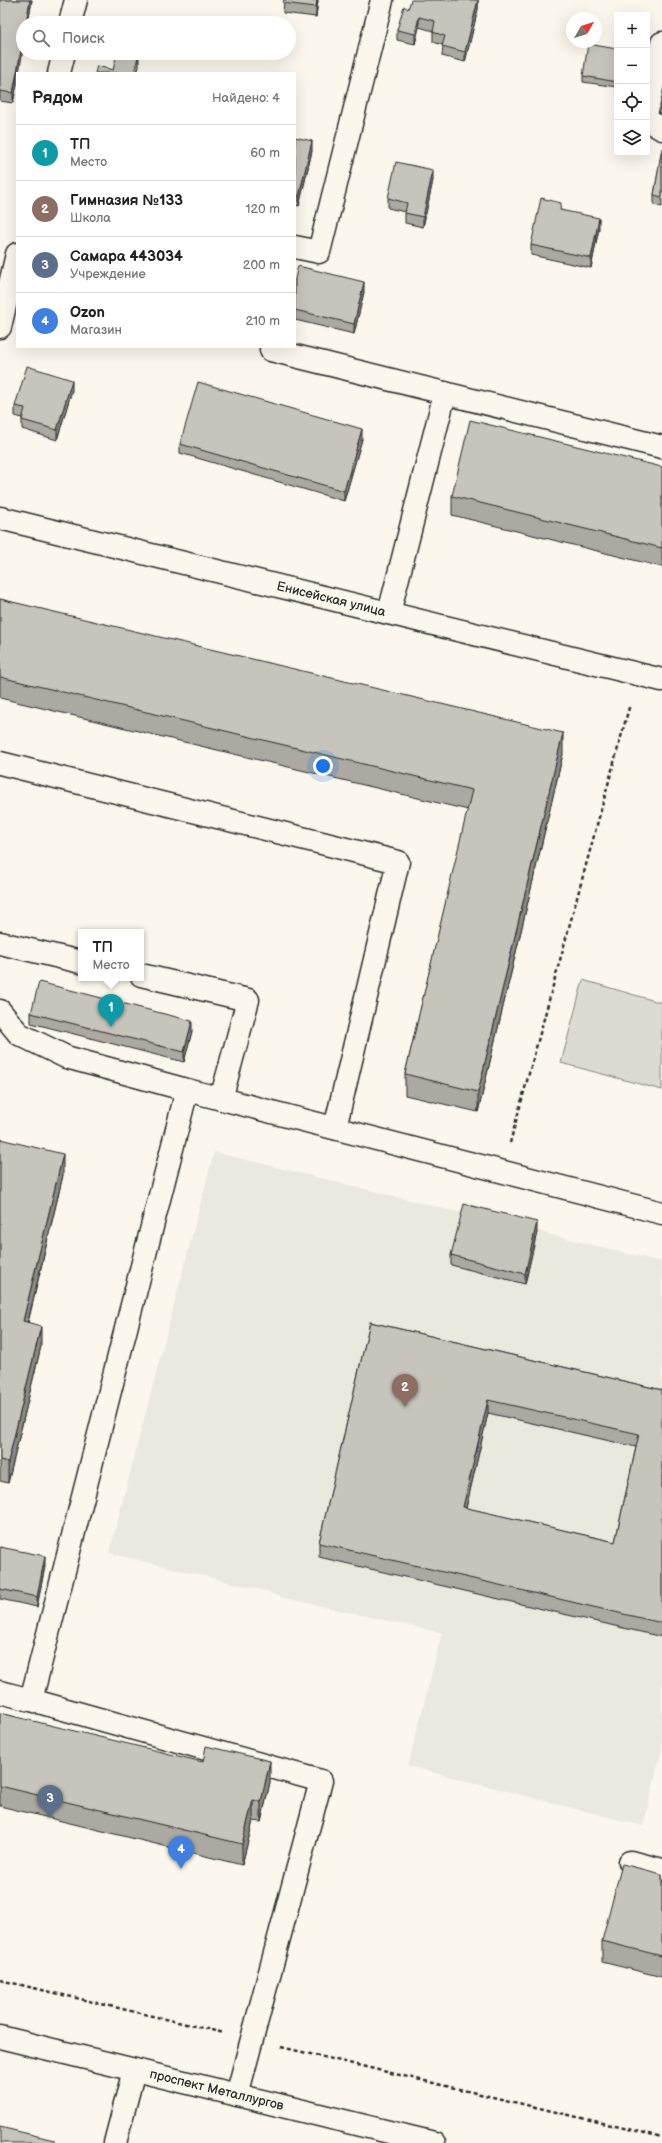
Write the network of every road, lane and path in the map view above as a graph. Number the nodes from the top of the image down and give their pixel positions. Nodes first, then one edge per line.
1 (76, 0) edge
2 (382, 0) edge
3 (72, 16) edge
4 (662, 43) edge
5 (62, 60) edge
6 (59, 72) edge
7 (650, 97) edge
8 (650, 122) edge
9 (662, 128) edge
10 (296, 247) edge
11 (16, 258) edge
12 (0, 327) edge
13 (271, 350) dead end
14 (445, 393) junction
15 (662, 447) edge
16 (0, 518) edge
17 (389, 613) junction
18 (638, 674) junction
19 (662, 680) edge
20 (0, 763) edge
21 (0, 943) edge
22 (78, 961) edge
23 (144, 976) edge
24 (0, 1011) edge
25 (187, 1090) junction
26 (221, 1099) junction
27 (335, 1128) junction
28 (502, 1171) junction
29 (662, 1213) edge
30 (0, 1692) edge
31 (31, 1700) junction
32 (630, 1862) dead end
33 (662, 1870) edge
34 (0, 1980) edge
35 (0, 2037) edge
36 (251, 2040) junction
37 (134, 2070) junction
38 (237, 2095) junction
39 (662, 2137) edge
40 (115, 2143) edge
41 (434, 2143) edge

1 - 3 street
2 - 10 street
4 - 7 street
5 - 6 street
8 - 9 street
11 - 12 street
13 - 14 street
14 - 15 street
14 - 17 street
16 - 17 street, Енисейская улица
17 - 18 street, Енисейская улица
18 - 19 street, Енисейская улица
18 - 28 path
20 - 27 street
21 - 22 street
23 - 26 street
24 - 25 street
25 - 26 street
25 - 31 street
26 - 27 street
27 - 28 street
28 - 29 street
30 - 31 street
31 - 36 street
32 - 33 street
34 - 36 path
35 - 37 street, проспект Металлургов
36 - 38 street
36 - 39 path
37 - 38 street, проспект Металлургов
37 - 40 street
38 - 41 street, проспект Металлургов

